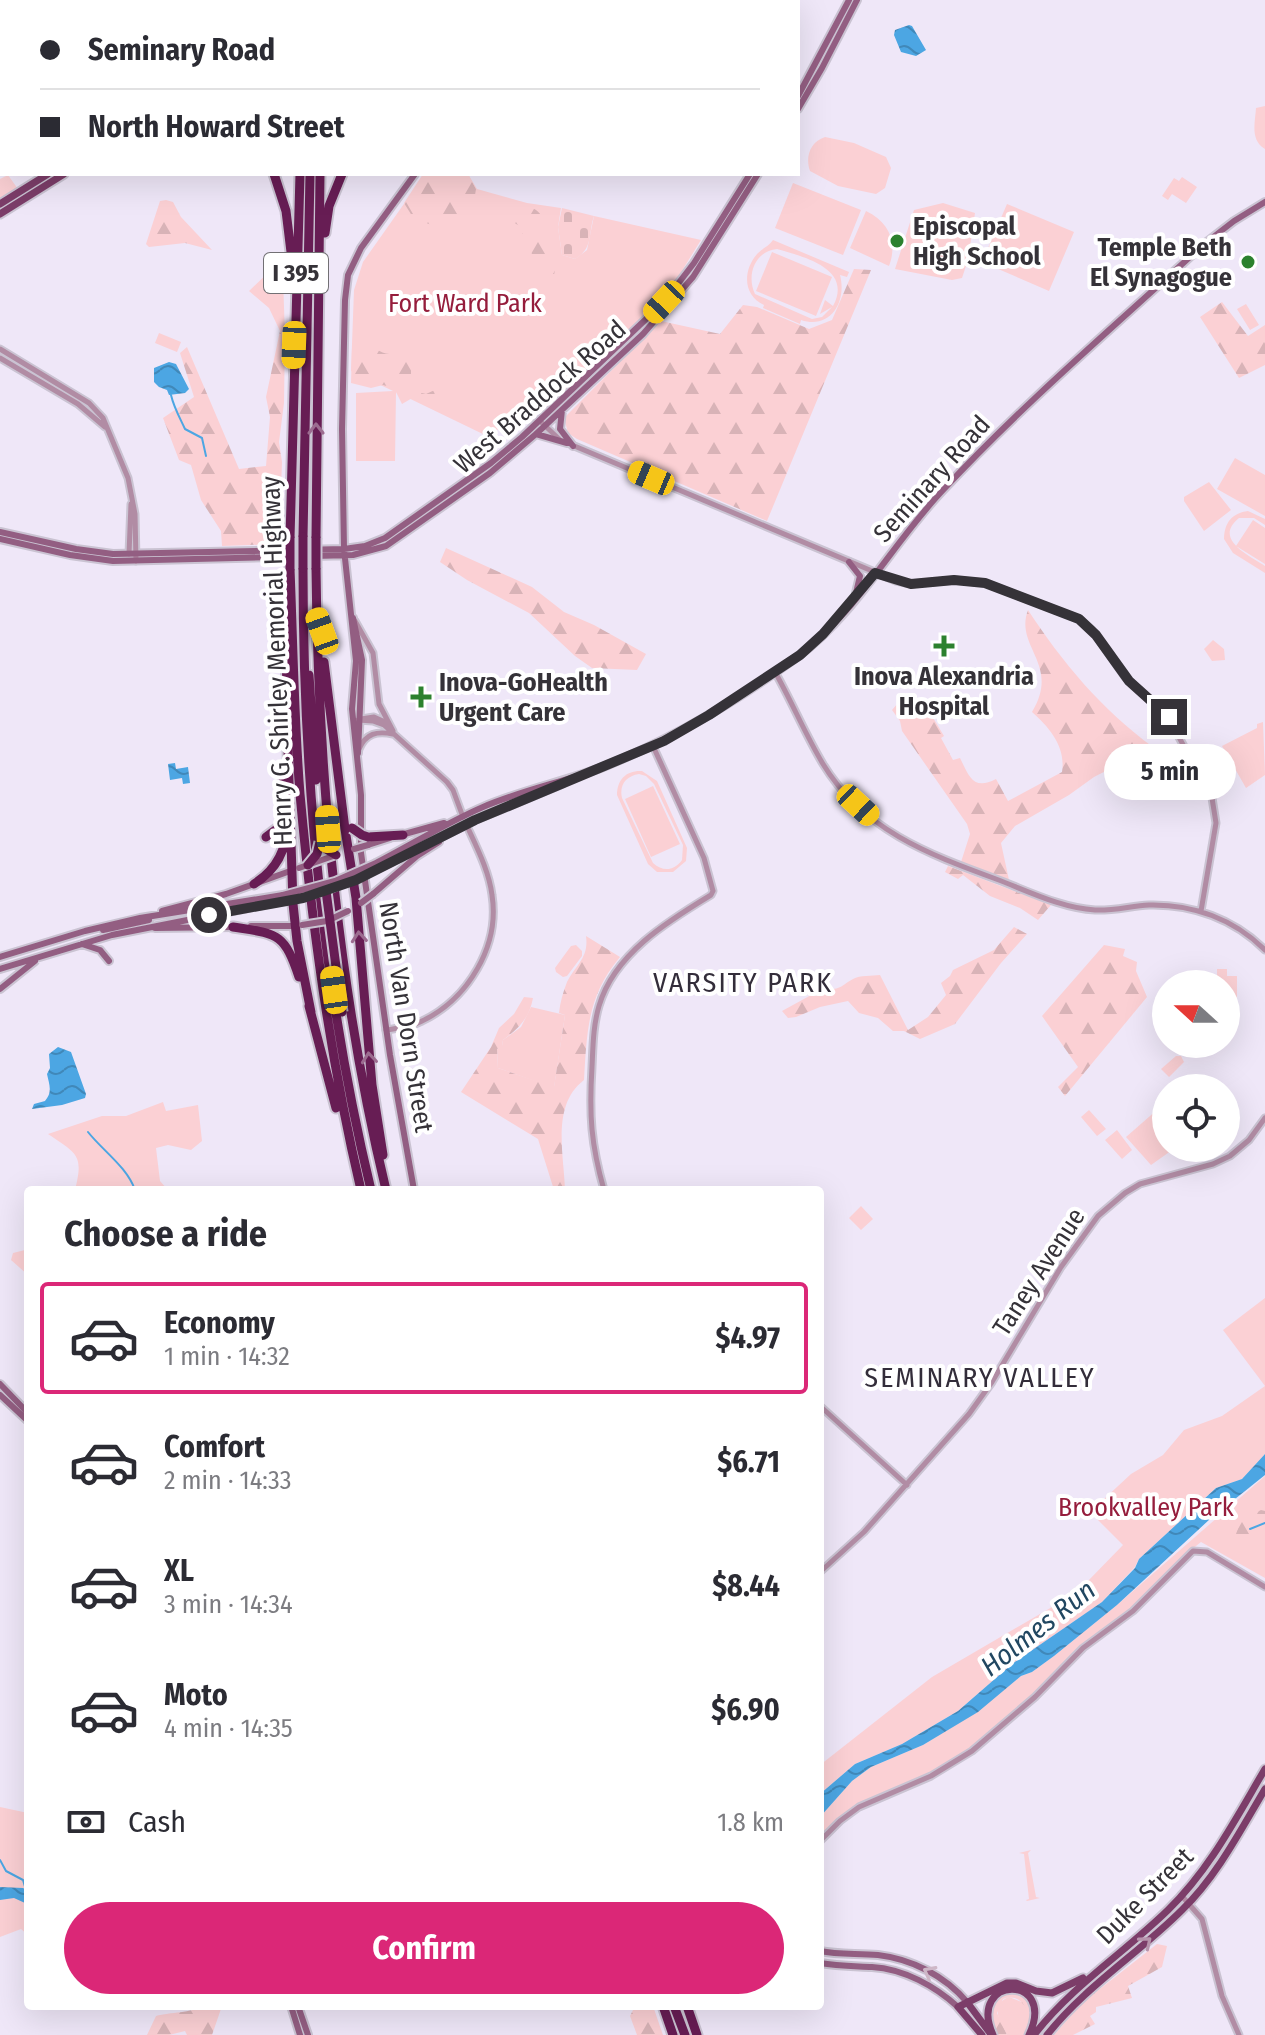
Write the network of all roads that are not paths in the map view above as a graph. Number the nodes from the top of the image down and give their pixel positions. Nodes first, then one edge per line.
1 (849, 0) edge
2 (857, 0) edge
3 (800, 92) edge
4 (800, 106) edge
5 (45, 176) edge
6 (61, 176) edge
7 (275, 176) edge
8 (300, 176) edge
9 (310, 176) edge
10 (320, 176) edge
11 (341, 176) edge
12 (414, 176) edge
13 (749, 176) edge
14 (757, 176) edge
15 (1265, 202) edge
16 (0, 204) edge
17 (0, 214) edge
18 (317, 329) junction
19 (0, 349) edge
20 (0, 358) edge
21 (293, 373) junction
22 (562, 410) junction
23 (542, 423) junction
24 (106, 428) junction
25 (536, 434) junction
26 (570, 444) junction
27 (0, 532) edge
28 (0, 539) edge
29 (344, 552) junction
30 (358, 555) junction
31 (132, 557) junction
32 (849, 562) junction
33 (288, 569) junction
34 (875, 573) junction
35 (346, 575) junction
36 (303, 592) junction
37 (848, 606) junction
38 (351, 614) junction
39 (317, 616) junction
40 (359, 659) junction
41 (374, 660) junction
42 (774, 672) junction
43 (356, 720) junction
44 (389, 725) junction
45 (396, 735) junction
46 (653, 746) junction
47 (358, 753) junction
48 (288, 765) junction
49 (338, 776) junction
50 (546, 788) junction
51 (463, 817) junction
52 (469, 824) junction
53 (403, 835) joint
54 (266, 837) dead end
55 (368, 841) junction
56 (320, 842) junction
57 (351, 850) junction
58 (336, 855) junction
59 (376, 866) junction
60 (300, 868) junction
61 (254, 884) junction
62 (325, 888) junction
63 (283, 898) junction
64 (355, 906) junction
65 (215, 907) junction
66 (1201, 911) junction
67 (140, 918) junction
68 (299, 925) junction
69 (233, 927) junction
70 (139, 928) junction
71 (103, 930) dead end
72 (82, 944) junction
73 (1265, 950) edge
74 (0, 955) edge
75 (41, 957) junction
76 (109, 961) dead end
77 (0, 969) edge
78 (0, 989) edge
79 (311, 1012) junction
80 (386, 1030) junction
81 (1265, 1118) edge
82 (358, 1186) edge
83 (358, 1186) edge
84 (372, 1186) edge
85 (372, 1186) edge
86 (386, 1186) edge
87 (386, 1186) edge
88 (413, 1186) edge
89 (603, 1186) edge
90 (0, 1384) edge
91 (0, 1395) edge
92 (24, 1409) edge
93 (824, 1410) edge
94 (24, 1417) edge
95 (907, 1485) junction
96 (824, 1568) edge
97 (1265, 1587) edge
98 (1265, 1769) edge
99 (1265, 1789) edge
100 (824, 1837) edge
101 (1181, 1895) junction
102 (1189, 1903) junction
103 (824, 1951) edge
104 (824, 1963) edge
105 (1099, 1969) junction
106 (967, 2002) junction
107 (958, 2007) junction
108 (292, 2010) edge
109 (299, 2010) edge
110 (664, 2010) edge
111 (676, 2010) edge
112 (688, 2010) edge
113 (300, 2035) edge
114 (308, 2035) edge
115 (673, 2035) edge
116 (685, 2035) edge
117 (697, 2035) edge
118 (980, 2035) edge
119 (992, 2035) edge
120 (1032, 2035) edge
121 (1047, 2035) edge
122 (1239, 2035) edge

1 - 3 main road
2 - 4 main road
5 - 16 main road
6 - 17 main road
7 - 21 highway
8 - 21 highway, Henry G. Shirley Memorial Highway / I 395
9 - 36 highway, bridge
10 - 18 highway, Henry G. Shirley Memorial Highway / I 395
11 - 18 highway
12 - 29 main road, North Van Dorn Street
13 - 23 main road, West Braddock Road
14 - 22 main road, West Braddock Road
15 - 34 main road, Seminary Road
39 -> 18 highway, Henry G. Shirley Memorial Highway / I 395, bridge
19 - 24 street
20 - 24 street
21 - 33 highway, Henry G. Shirley Memorial Highway / I 395, bridge
22 - 23 main road, West Braddock Road
22 - 26 main road
23 - 25 main road, West Braddock Road
23 - 26 street
23 - 29 main road, West Braddock Road
24 - 31 street
25 - 26 main road
25 - 30 main road, West Braddock Road
26 - 32 street
27 - 31 main road, West Braddock Road
28 - 31 main road, West Braddock Road
29 - 30 main road, West Braddock Road
29 - 31 main road, West Braddock Road
29 - 35 main road, North Van Dorn Street
30 - 35 main road
32 - 34 street
32 - 37 main road
33 - 48 highway
33 - 82 highway, Henry G. Shirley Memorial Highway
34 - 37 main road, Seminary Road
34 - 66 street
35 - 38 main road, North Van Dorn Street
36 - 56 highway
36 - 84 highway
37 - 42 main road, Seminary Road
38 - 40 main road, North Van Dorn Street
38 - 41 street
39 - 49 highway
39 - 86 highway, Henry G. Shirley Memorial Highway / I 395
40 - 41 street
40 - 43 main road, North Van Dorn Street
41 - 44 street
42 - 46 main road, Seminary Road
42 - 66 street
43 - 44 street
43 - 45 street
43 - 47 main road, North Van Dorn Street
44 - 45 street
45 - 47 street
45 - 51 street
46 - 50 main road, Seminary Road
46 - 89 street
47 - 80 main road, North Van Dorn Street
48 - 54 highway
48 - 60 highway
48 - 61 highway
49 - 55 highway, bridge
49 - 57 highway
50 - 51 main road, Seminary Road
50 - 52 main road, Seminary Road
51 - 53 main road
51 - 59 main road, Seminary Road
52 - 59 main road, Seminary Road
52 - 64 main road, bridge
52 - 80 street
53 - 55 highway
55 - 57 main road, bridge
56 - 58 highway, bridge
56 - 60 highway, bridge
57 - 58 main road
57 - 64 highway
58 - 60 main road, bridge
59 - 62 main road, Seminary Road, bridge
60 - 61 main road
60 - 68 highway
61 - 67 main road
62 - 63 main road, Seminary Road, bridge
62 - 85 highway, bridge
63 - 65 main road, Seminary Road
63 - 70 main road, Seminary Road
64 - 68 main road, bridge
87 -> 64 highway
65 - 67 main road, Seminary Road
65 - 71 main road
66 - 73 street
67 - 74 main road, Seminary Road
68 - 69 main road
68 - 79 highway
69 - 70 main road
69 - 79 highway
70 - 72 main road, Seminary Road
72 - 75 main road, Seminary Road
72 - 76 main road
75 - 77 main road, Seminary Road
75 - 78 main road
79 - 83 highway
80 - 88 main road, North Van Dorn Street
81 - 95 street, Taney Avenue
90 - 92 main road
91 - 94 main road
93 - 95 street
95 - 96 street, Taney Avenue
97 - 100 street
98 - 101 main road, Duke Street
99 - 102 main road, Duke Street
101 - 102 street
101 - 105 main road, Duke Street
121 -> 102 main road, Duke Street
102 - 122 street
106 -> 103 main road
104 - 107 main road
105 - 106 main road
105 - 120 main road, Duke Street
106 - 107 main road
106 - 119 main road
107 - 118 main road
108 - 113 main road
109 - 114 main road
110 - 115 highway
111 - 116 highway
112 - 117 highway
119 - 120 main road

